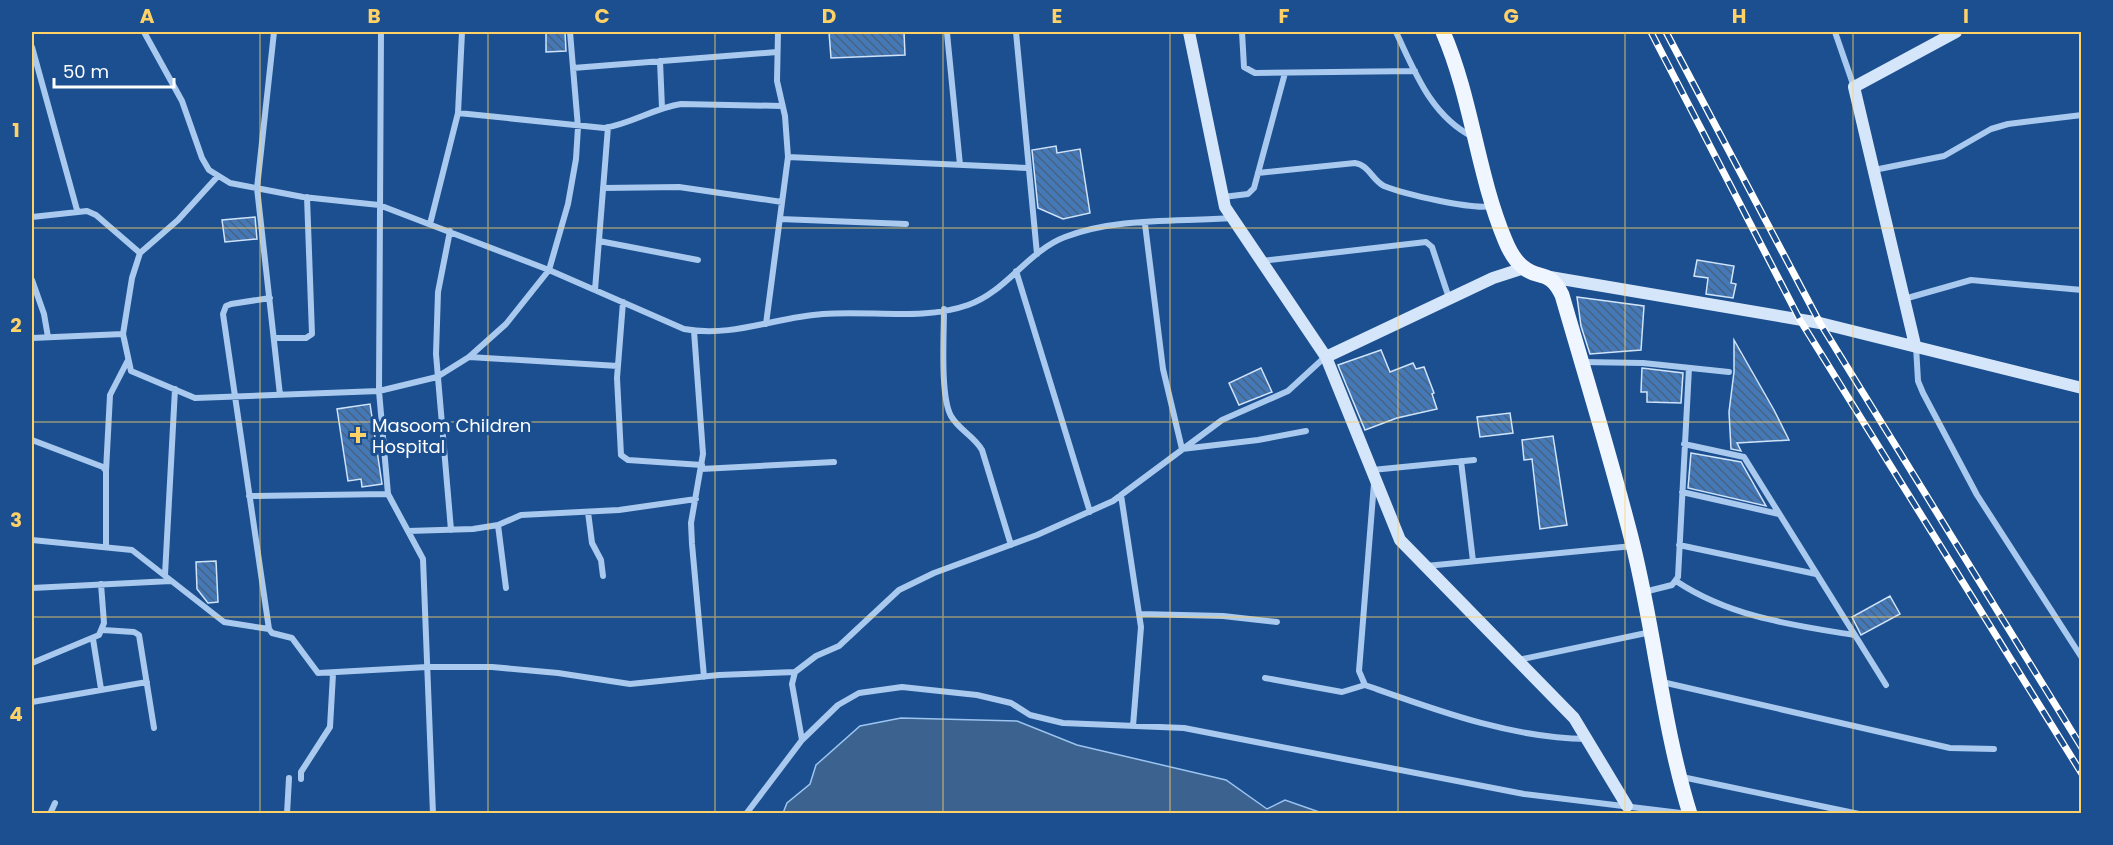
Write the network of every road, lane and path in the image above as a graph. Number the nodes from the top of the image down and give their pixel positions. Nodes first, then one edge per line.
1 (144, 32) edge
2 (274, 32) edge
3 (381, 32) edge
4 (462, 32) edge
5 (570, 32) edge
6 (778, 32) edge
7 (1016, 32) edge
8 (1190, 32) edge
9 (1242, 32) edge
10 (1396, 32) edge
11 (1443, 32) edge
12 (1835, 32) edge
13 (1956, 32) edge
14 (947, 33) dead end
15 (32, 47) edge
16 (777, 52) junction
17 (660, 61) junction
18 (573, 68) junction
19 (1415, 71) junction
20 (1285, 73) junction
21 (1854, 87) junction
22 (782, 106) junction
23 (662, 108) junction
24 (458, 113) junction
25 (2082, 115) edge
26 (578, 127) junction
27 (608, 127) junction
28 (1477, 139) junction
29 (788, 157) junction
30 (960, 165) junction
31 (1027, 168) junction
32 (1874, 170) junction
33 (1258, 173) junction
34 (218, 176) junction
35 (257, 188) junction
36 (603, 188) junction
37 (307, 197) junction
38 (1223, 197) junction
39 (782, 202) junction
40 (379, 205) junction
41 (1493, 206) junction
42 (77, 210) junction
43 (32, 218) edge
44 (1233, 218) junction
45 (780, 219) junction
46 (430, 224) junction
47 (906, 224) dead end
48 (1145, 224) junction
49 (450, 231) junction
50 (599, 241) junction
51 (140, 253) junction
52 (1037, 254) junction
53 (698, 260) dead end
54 (1261, 261) junction
55 (1524, 268) junction
56 (549, 270) junction
57 (1016, 271) junction
58 (1550, 277) junction
59 (32, 280) edge
60 (595, 290) junction
61 (2082, 290) edge
62 (270, 298) junction
63 (1449, 298) junction
64 (1904, 299) junction
65 (622, 302) junction
66 (944, 309) junction
67 (766, 324) junction
68 (694, 331) junction
69 (123, 334) junction
70 (48, 337) junction
71 (32, 338) edge
72 (274, 338) junction
73 (1916, 345) junction
74 (469, 357) junction
75 (1326, 357) junction
76 (128, 359) junction
77 (1581, 362) junction
78 (618, 366) junction
79 (1689, 368) junction
80 (1729, 372) dead end
81 (437, 377) junction
82 (2082, 388) edge
83 (175, 390) junction
84 (379, 391) junction
85 (280, 395) junction
86 (237, 396) junction
87 (1306, 431) dead end
88 (32, 440) edge
89 (1684, 444) junction
90 (1182, 449) junction
91 (1474, 460) dead end
92 (1461, 461) junction
93 (834, 462) dead end
94 (701, 467) junction
95 (106, 471) junction
96 (1374, 473) junction
97 (1682, 492) junction
98 (388, 494) junction
99 (1121, 495) junction
100 (249, 496) junction
101 (696, 499) junction
102 (588, 512) junction
103 (1090, 512) junction
104 (1779, 514) junction
105 (498, 525) junction
106 (451, 530) junction
107 (408, 531) junction
108 (32, 540) edge
109 (1011, 545) junction
110 (1679, 545) junction
111 (106, 546) junction
112 (1633, 546) junction
113 (1473, 561) junction
114 (1425, 566) junction
115 (1816, 574) junction
116 (165, 575) junction
117 (603, 576) dead end
118 (171, 580) junction
119 (1676, 581) junction
120 (100, 584) junction
121 (32, 588) edge
122 (506, 588) dead end
123 (1643, 593) junction
124 (1140, 614) junction
125 (1277, 622) dead end
126 (269, 629) junction
127 (103, 630) junction
128 (1652, 632) junction
129 (1854, 635) junction
130 (93, 639) junction
131 (2082, 658) edge
132 (1517, 660) junction
133 (32, 663) edge
134 (427, 667) junction
135 (795, 672) junction
136 (333, 674) junction
137 (704, 676) junction
138 (1265, 678) dead end
139 (147, 682) junction
140 (1662, 682) junction
141 (1886, 684) dead end
142 (1365, 685) junction
143 (101, 689) junction
144 (32, 702) edge
145 (1133, 726) junction
146 (154, 728) dead end
147 (802, 740) junction
148 (1587, 740) junction
149 (1994, 749) dead end
150 (1678, 776) junction
151 (289, 778) dead end
152 (301, 779) dead end
153 (55, 803) dead end
154 (1627, 806) junction
155 (50, 813) edge
156 (287, 813) edge
157 (433, 813) edge
158 (746, 813) edge
159 (1689, 813) edge
160 (1859, 813) edge

1 - 34 street
2 - 35 street
3 - 40 street
4 - 24 street
5 - 18 street
6 - 16 street
7 - 31 street
8 - 38 street
9 - 20 street
10 - 19 street
11 - 28 main road
12 - 21 street
13 - 21 street
14 - 30 street
15 - 42 street
16 - 17 street
16 - 22 street
17 - 18 street
17 - 23 street
18 - 26 street
19 - 20 street
19 - 28 street
20 - 33 street
21 - 32 street
22 - 23 street
22 - 29 street
23 - 27 street
24 - 26 street
24 - 46 street
25 - 32 street
26 - 27 street
26 - 56 street
27 - 36 street
28 - 41 main road
29 - 30 street
29 - 39 street
30 - 31 street
31 - 52 street
32 - 64 street
33 - 38 street
33 - 41 street
34 - 35 street
34 - 51 street
35 - 37 street
35 - 62 street
36 - 39 street
36 - 50 street
37 - 40 street
37 - 72 street
38 - 44 street
39 - 45 street
40 - 46 street
40 - 84 street
41 - 55 main road
42 - 43 street
42 - 51 street
44 - 48 street
44 - 54 street
45 - 47 street
45 - 67 street
46 - 49 street
48 - 52 street
48 - 90 street
49 - 56 street
49 - 81 street
50 - 53 street
50 - 60 street
51 - 69 street
52 - 57 street
54 - 63 street
54 - 75 street
55 - 58 main road
55 - 63 street
56 - 60 street
56 - 74 street
57 - 66 street
57 - 103 street
58 - 73 street
58 - 77 main road
59 - 70 street
60 - 65 street
61 - 64 street
62 - 72 street
62 - 86 street
63 - 75 street
64 - 73 street
65 - 68 street
65 - 78 street
66 - 67 street
66 - 109 street
67 - 68 street
68 - 94 street
69 - 70 street
69 - 76 street
70 - 71 street
72 - 85 street
73 - 82 street
73 - 131 street
74 - 78 street
74 - 81 street
75 - 90 street
75 - 96 street
76 - 83 street
76 - 95 street
77 - 79 street
77 - 112 main road
78 - 94 street
79 - 80 street
79 - 89 street
81 - 84 street
81 - 106 street
83 - 86 street
83 - 116 street
84 - 85 street
84 - 98 street
85 - 86 street
86 - 100 street
87 - 90 street
88 - 95 street
89 - 97 street
89 - 104 street
90 - 99 street
91 - 92 street
92 - 96 street
92 - 113 street
93 - 94 street
94 - 101 street
95 - 111 street
96 - 114 street
96 - 142 street
97 - 104 street
97 - 110 street
98 - 100 street
98 - 107 street
99 - 103 street
99 - 124 street
100 - 126 street
101 - 102 street
101 - 137 street
102 - 105 street
102 - 117 street
103 - 109 street
104 - 115 street
105 - 106 street
105 - 122 street
106 - 107 street
107 - 134 street
108 - 111 street
109 - 135 street
110 - 115 street
110 - 119 street
111 - 116 street
112 - 113 street
112 - 123 main road
113 - 114 street
114 - 132 street
115 - 129 street
116 - 118 street
118 - 120 street
118 - 126 street
119 - 123 street
119 - 129 street
120 - 121 street
120 - 127 street
123 - 128 main road
124 - 125 street
124 - 145 street
126 - 136 street
127 - 130 street
127 - 139 street
128 - 132 street
128 - 140 main road
129 - 141 street
130 - 133 street
130 - 143 street
132 - 148 street
134 - 136 street
134 - 137 street
134 - 157 street
135 - 137 street
135 - 147 street
136 - 152 street
138 - 142 street
139 - 143 street
139 - 146 street
140 - 149 street
140 - 150 main road
142 - 148 street
143 - 144 street
145 - 147 street
145 - 154 street
147 - 158 street
148 - 154 street
150 - 159 main road
150 - 160 street
151 - 156 street
153 - 155 street
154 - 159 street

